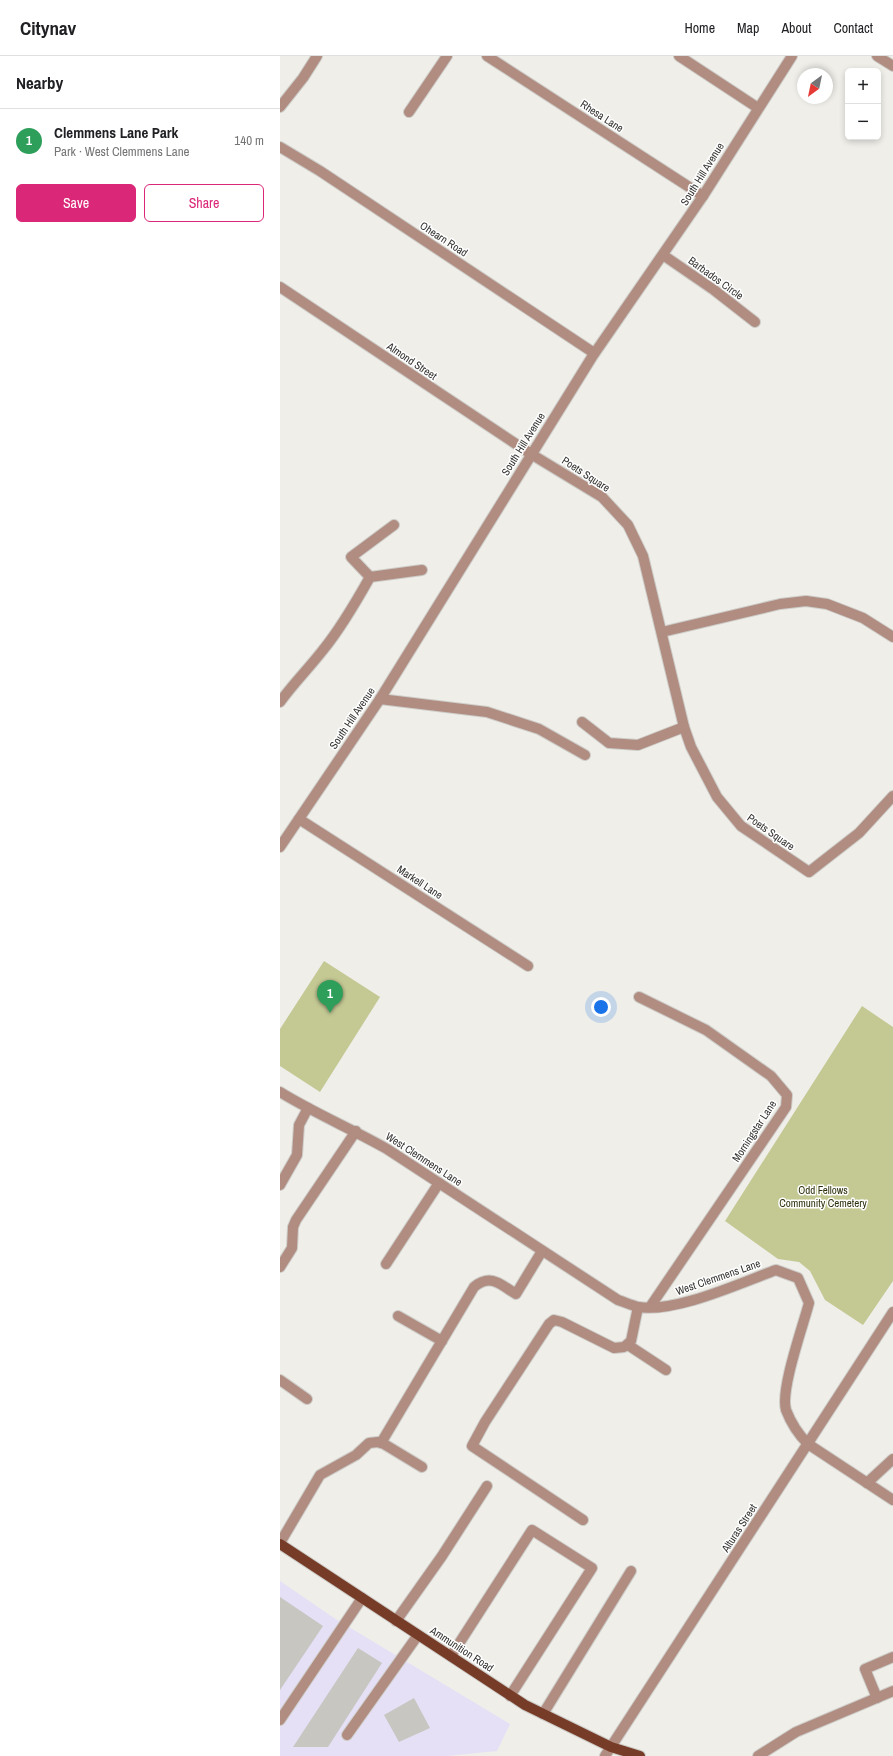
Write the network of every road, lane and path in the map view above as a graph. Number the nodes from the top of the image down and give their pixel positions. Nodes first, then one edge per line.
1 (317, 56) edge
2 (446, 56) edge
3 (487, 56) edge
4 (679, 56) edge
5 (792, 56) edge
6 (877, 56) edge
7 (893, 66) edge
8 (280, 107) edge
9 (758, 108) junction
10 (409, 112) dead end
11 (280, 147) edge
12 (703, 196) junction
13 (663, 255) junction
14 (280, 288) edge
15 (755, 322) dead end
16 (594, 353) junction
17 (531, 454) junction
18 (394, 524) dead end
19 (422, 570) dead end
20 (370, 577) junction
21 (662, 632) junction
22 (893, 637) edge
23 (380, 699) junction
24 (280, 702) edge
25 (582, 722) dead end
26 (684, 727) junction
27 (585, 755) dead end
28 (893, 796) edge
29 (299, 819) junction
30 (280, 847) edge
31 (528, 966) dead end
32 (639, 997) dead end
33 (280, 1092) edge
34 (308, 1108) junction
35 (356, 1131) junction
36 (439, 1183) junction
37 (280, 1185) edge
38 (542, 1251) junction
39 (386, 1264) dead end
40 (280, 1266) edge
41 (638, 1307) junction
42 (650, 1307) junction
43 (893, 1312) edge
44 (398, 1316) dead end
45 (442, 1341) junction
46 (628, 1345) junction
47 (666, 1370) dead end
48 (280, 1380) edge
49 (307, 1399) dead end
50 (381, 1443) junction
51 (808, 1444) junction
52 (893, 1459) edge
53 (422, 1467) dead end
54 (867, 1483) junction
55 (487, 1486) dead end
56 (893, 1500) edge
57 (584, 1520) dead end
58 (280, 1544) edge
59 (631, 1571) dead end
60 (362, 1598) junction
61 (396, 1621) junction
62 (418, 1635) junction
63 (451, 1656) junction
64 (893, 1656) edge
65 (893, 1691) edge
66 (510, 1696) junction
67 (877, 1698) junction
68 (543, 1714) junction
69 (280, 1720) edge
70 (347, 1735) dead end
71 (611, 1746) junction
72 (605, 1756) edge
73 (640, 1756) edge
74 (758, 1756) edge

1 - 8 street
2 - 10 street
3 - 12 street, Rhesa Lane
4 - 9 street
5 - 9 street, South Hill Avenue
6 - 7 street
9 - 12 street, South Hill Avenue
11 - 16 street, Ohearn Road
12 - 13 street, South Hill Avenue
13 - 15 street, Barbados Circle
13 - 16 street, South Hill Avenue
14 - 17 street, Almond Street
16 - 17 street, South Hill Avenue
17 - 21 street, Poets Square
17 - 23 street, South Hill Avenue
18 - 20 street
19 - 20 street
20 - 24 street
21 - 22 street
21 - 26 street, Poets Square
23 - 27 street
23 - 29 street, South Hill Avenue
25 - 26 street
26 - 28 street, Poets Square
29 - 30 street, South Hill Avenue
29 - 31 street, Markell Lane
32 - 42 street, Morningstar Lane
33 - 34 street, West Clemmens Lane
34 - 35 street, West Clemmens Lane
34 - 37 street
35 - 36 street, West Clemmens Lane
35 - 40 street
36 - 38 street, West Clemmens Lane
36 - 39 street
38 - 41 street, West Clemmens Lane
38 - 45 street
41 - 42 street, West Clemmens Lane
41 - 46 street
42 - 51 street, West Clemmens Lane
43 - 51 street, Alturas Street
44 - 45 street
45 - 50 street
46 - 47 street
46 - 57 street
48 - 49 street
50 - 53 street
50 - 58 street
51 - 54 street, West Clemmens Lane
51 - 71 street, Alturas Street
52 - 54 street
54 - 56 street, West Clemmens Lane
55 - 61 street
58 - 60 main road, Ammunition Road
59 - 68 street
60 - 61 main road, Ammunition Road
60 - 69 street
61 - 62 main road, Ammunition Road
62 - 63 main road, Ammunition Road
62 - 70 street
63 - 66 main road, Ammunition Road
63 - 66 street
64 - 67 street
65 - 67 street
66 - 68 main road, Ammunition Road
67 - 74 street
68 - 71 main road, Ammunition Road
71 - 72 street, Alturas Street
71 - 73 main road, Ammunition Road

